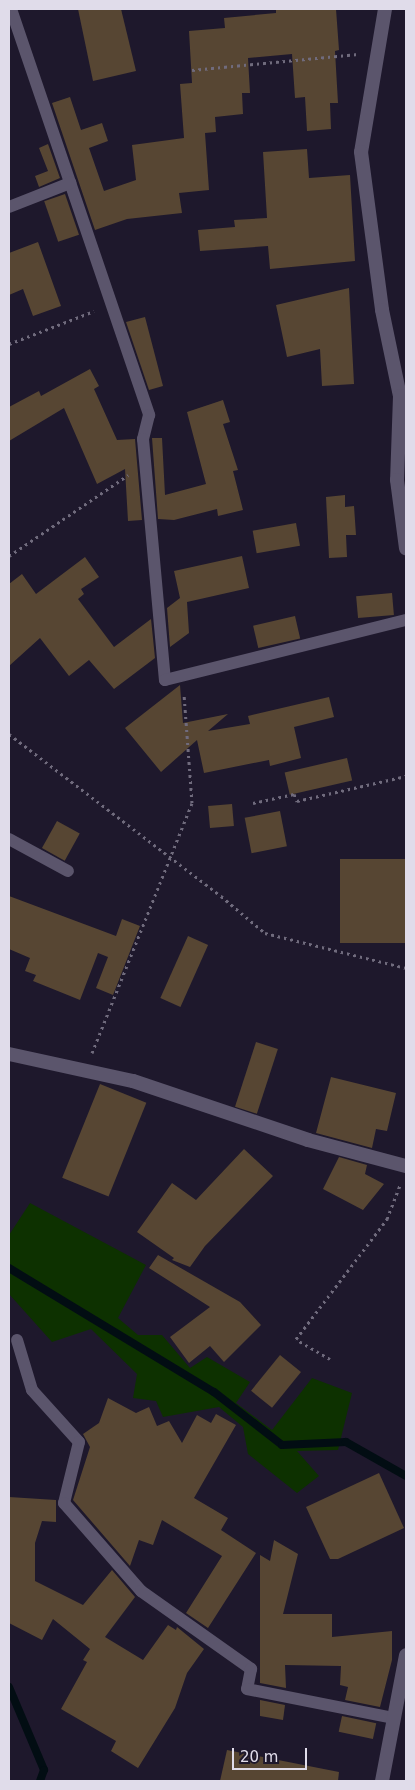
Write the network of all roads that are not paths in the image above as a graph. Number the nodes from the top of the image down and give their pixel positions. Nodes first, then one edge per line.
1 (11, 9) edge
2 (385, 9) edge
3 (70, 183) junction
4 (9, 207) edge
5 (406, 548) edge
6 (406, 620) edge
7 (9, 839) edge
8 (68, 872) dead end
9 (9, 1054) edge
10 (405, 1171) edge
11 (17, 1340) dead end
12 (406, 1655) edge
13 (394, 1718) junction
14 (382, 1781) edge

1 - 3 lane
2 - 5 street
3 - 4 lane
3 - 6 lane
7 - 8 lane
9 - 10 street
11 - 13 lane
12 - 13 street
13 - 14 street

